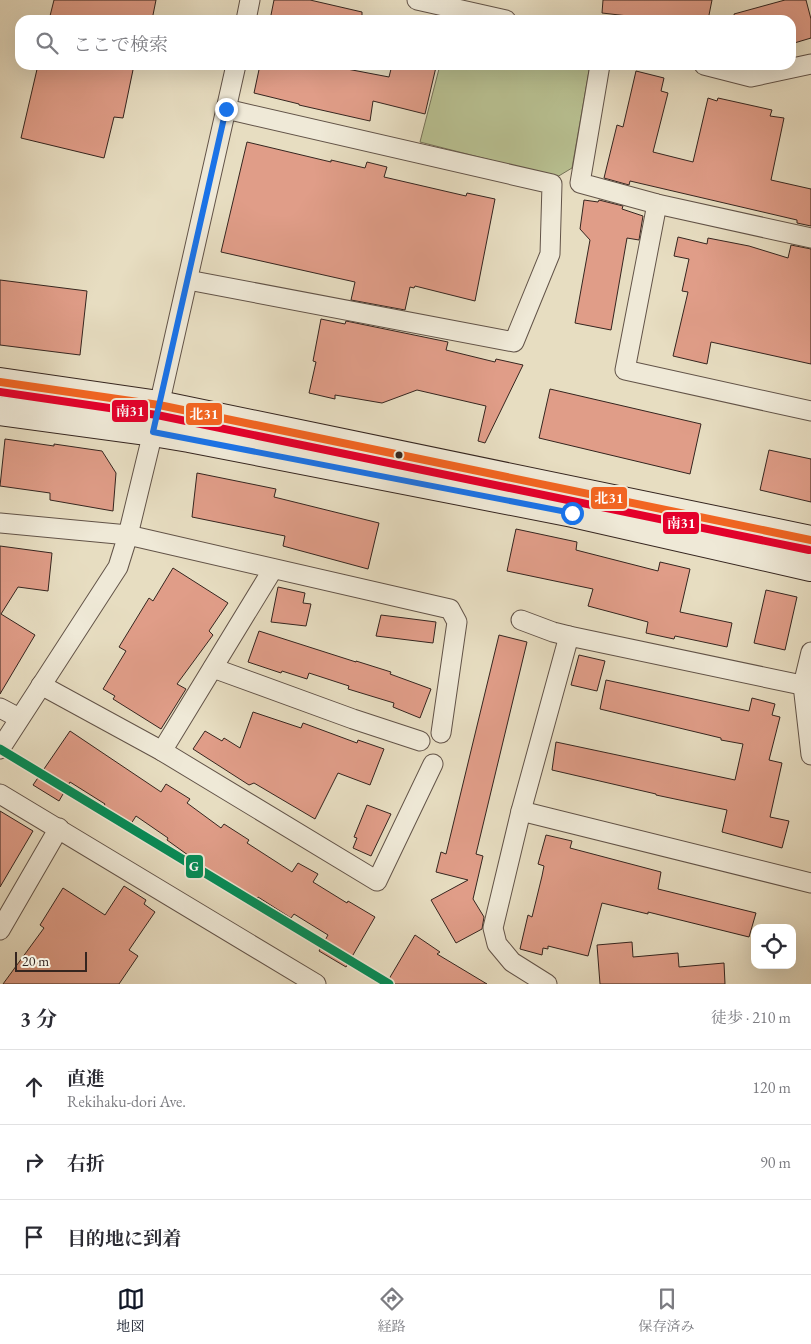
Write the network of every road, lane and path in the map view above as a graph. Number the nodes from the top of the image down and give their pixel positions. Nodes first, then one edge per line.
1 (250, 0) edge
2 (417, 0) edge
3 (247, 15) edge
4 (484, 15) edge
5 (811, 64) edge
6 (796, 67) edge
7 (235, 70) edge
8 (599, 70) edge
9 (724, 70) edge
10 (783, 70) edge
11 (226, 109) junction
12 (657, 204) junction
13 (811, 238) edge
14 (188, 280) junction
15 (0, 382) edge
16 (159, 405) junction
17 (0, 411) edge
18 (811, 411) edge
19 (153, 432) junction
20 (0, 523) edge
21 (128, 535) junction
22 (811, 540) edge
23 (811, 567) edge
24 (273, 569) junction
25 (521, 620) dead end
26 (569, 636) junction
27 (811, 652) edge
28 (213, 668) junction
29 (41, 685) junction
30 (807, 686) edge
31 (0, 708) edge
32 (19, 718) junction
33 (441, 733) dead end
34 (420, 741) dead end
35 (0, 749) edge
36 (162, 751) junction
37 (811, 754) edge
38 (433, 764) dead end
39 (0, 794) edge
40 (521, 811) junction
41 (59, 828) junction
42 (811, 884) edge
43 (0, 930) edge
44 (316, 984) edge
45 (547, 984) edge

1 - 3 street
2 - 4 street
5 - 6 street
7 - 11 street
8 - 12 street
9 - 10 street
11 - 14 street
11 - 14 street
12 - 13 street
12 - 18 street
14 - 16 street
15 - 16 street
16 - 19 street
16 - 22 street
17 - 19 street
19 - 21 street
19 - 23 street
20 - 21 street
21 - 24 street
21 - 29 street
24 - 28 street
24 - 33 street
25 - 26 street
26 - 30 street
26 - 40 street
27 - 30 street
28 - 34 street
28 - 36 street
29 - 32 street
29 - 36 street
30 - 37 street
31 - 32 street
32 - 35 street
36 - 38 street
39 - 41 street
40 - 42 street
40 - 45 street
41 - 43 street
41 - 44 street

